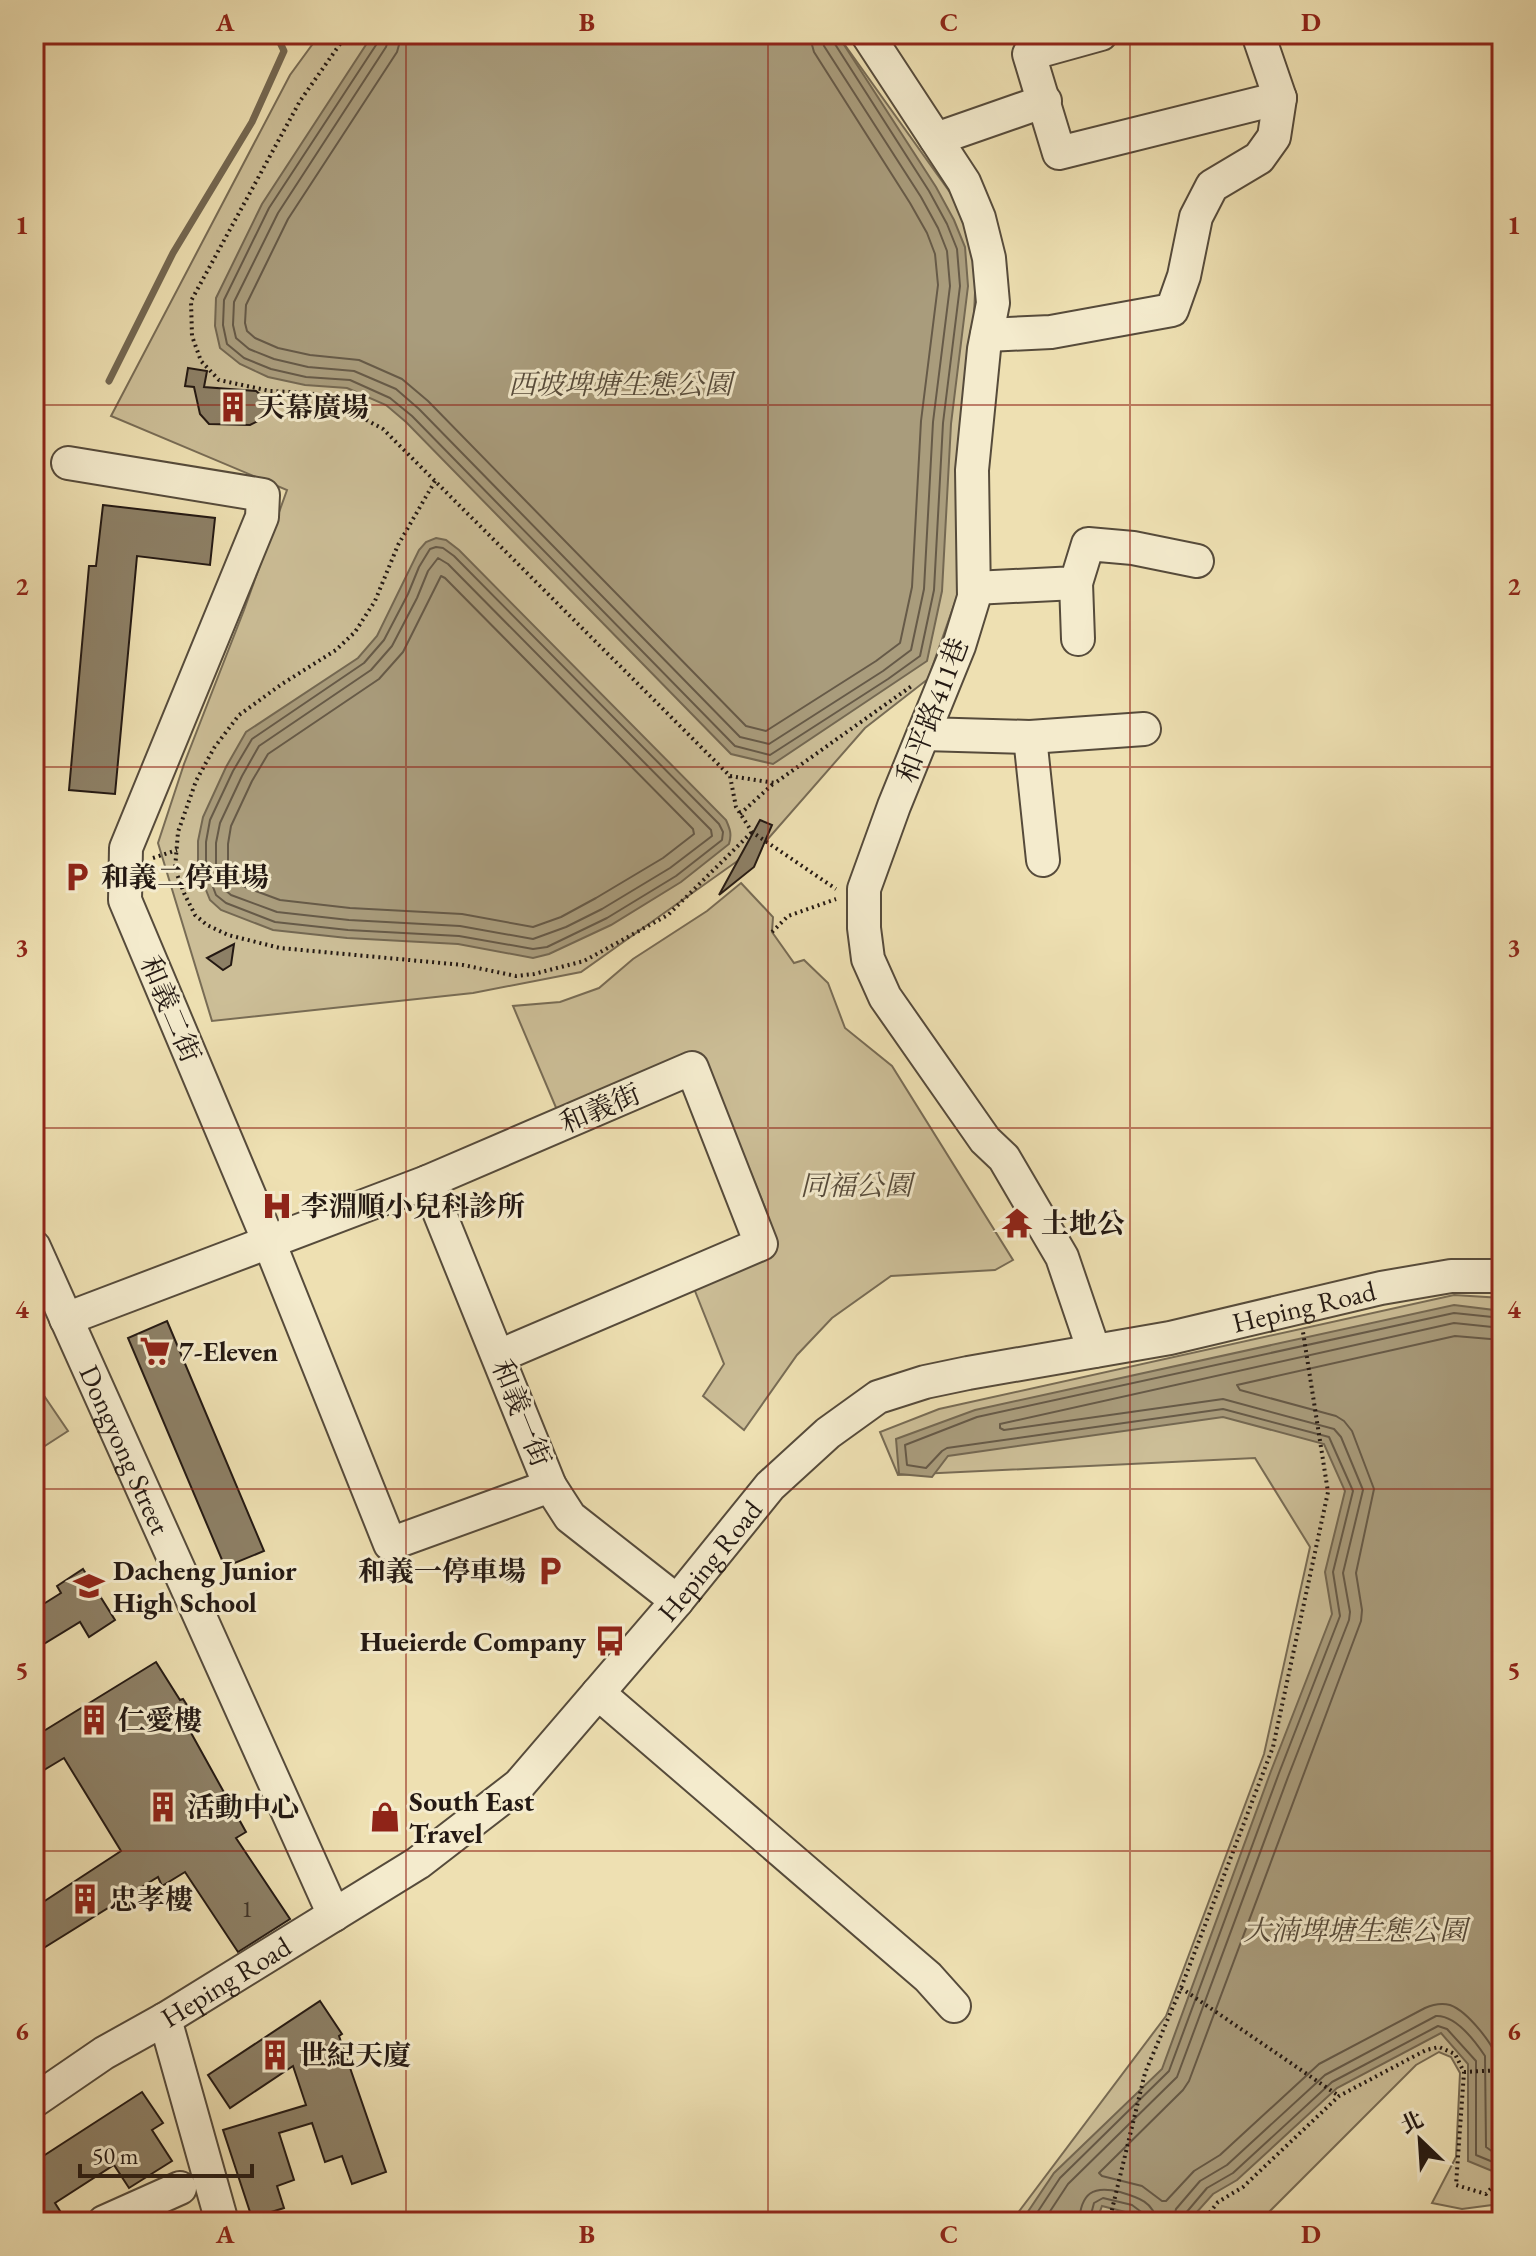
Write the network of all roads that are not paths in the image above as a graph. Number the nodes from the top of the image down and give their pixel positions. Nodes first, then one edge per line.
1 (867, 34) edge
2 (1101, 34) edge
3 (1258, 34) edge
4 (1280, 98) junction
5 (1045, 101) junction
6 (936, 139) junction
7 (987, 335) junction
8 (68, 463) dead end
9 (1197, 561) dead end
10 (1076, 583) junction
11 (974, 588) junction
12 (1078, 639) dead end
13 (1144, 729) dead end
14 (924, 734) junction
15 (1030, 737) junction
16 (1043, 860) dead end
17 (427, 1182) junction
18 (269, 1242) junction
19 (34, 1247) edge
20 (1502, 1276) edge
21 (66, 1319) junction
22 (1094, 1351) junction
23 (499, 1356) junction
24 (550, 1486) junction
25 (677, 1601) junction
26 (598, 1693) junction
27 (334, 1915) junction
28 (954, 2006) dead end
29 (165, 2019) junction
30 (34, 2101) edge
31 (180, 2188) dead end
32 (104, 2222) edge
33 (222, 2222) edge

1 - 6 street, 和平路411巷
2 - 5 street
3 - 4 street
4 - 5 street
4 - 7 street
5 - 6 street
6 - 7 street, 和平路411巷
7 - 11 street, 和平路411巷
8 - 18 street, 和義二街
9 - 10 street
10 - 11 street
10 - 12 street
11 - 14 street, 和平路411巷
13 - 15 street
14 - 15 street
14 - 22 street, 和平路411巷
15 - 16 street
17 - 18 street, 和義街
17 - 23 street, 和義一街
17 - 23 street, 和義街
18 - 21 street, 和義街
18 - 24 street, 和義二街
19 - 21 street, Dongyong Street
20 - 22 street, Heping Road
21 - 27 street, Dongyong Street
22 - 25 street, Heping Road
23 - 24 street, 和義一街
24 - 25 street, 和義一街
25 - 26 street, Heping Road
26 - 27 street, Heping Road
26 - 28 street
27 - 29 street, Heping Road
29 - 30 street, Heping Road
29 - 33 street
31 - 32 street

